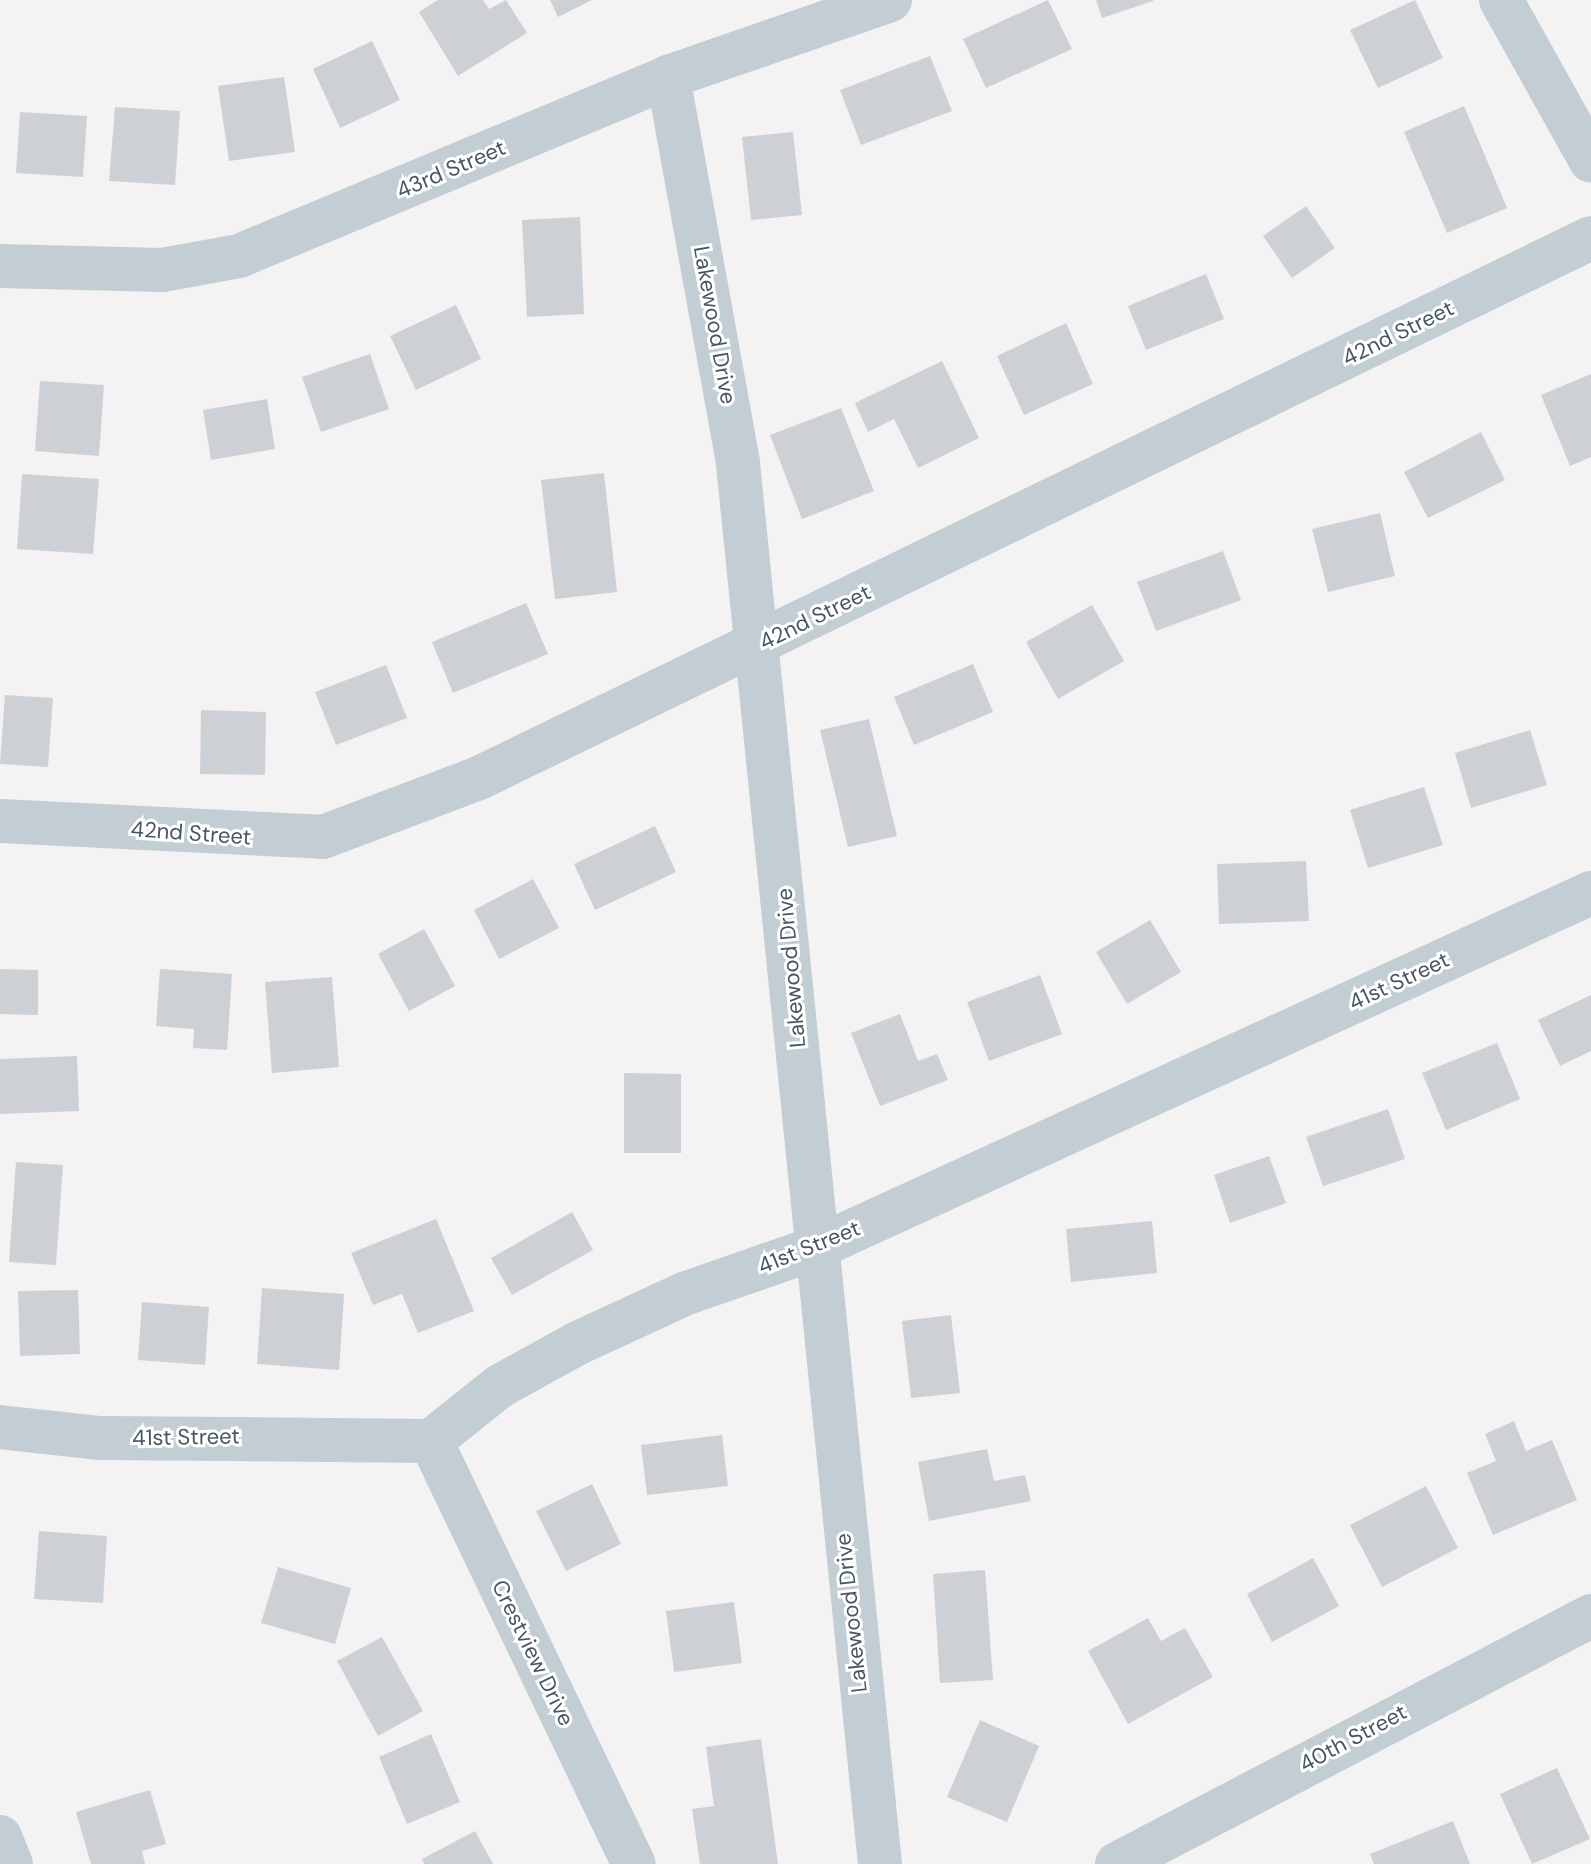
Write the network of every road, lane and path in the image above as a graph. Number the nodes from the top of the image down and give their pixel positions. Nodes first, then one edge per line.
1 (890, 0) edge
2 (1501, 0) edge
3 (668, 77) junction
4 (1591, 161) edge
5 (1591, 238) edge
6 (0, 266) edge
7 (757, 645) junction
8 (0, 821) edge
9 (1591, 893) edge
10 (813, 1249) junction
11 (0, 1427) edge
12 (431, 1441) junction
13 (1591, 1616) edge
14 (0, 1837) edge
15 (11, 1864) edge
16 (634, 1864) edge
17 (880, 1864) edge
18 (1117, 1864) edge

1 - 3 street, 43rd Street
2 - 4 street
3 - 6 street, 43rd Street
3 - 7 street, Lakewood Drive
5 - 7 street, 42nd Street
7 - 8 street, 42nd Street
7 - 10 street, Lakewood Drive
9 - 10 street, 41st Street
10 - 12 street, 41st Street
10 - 17 street, Lakewood Drive
11 - 12 street, 41st Street
12 - 16 street, Crestview Drive
13 - 18 street, 40th Street
14 - 15 street

